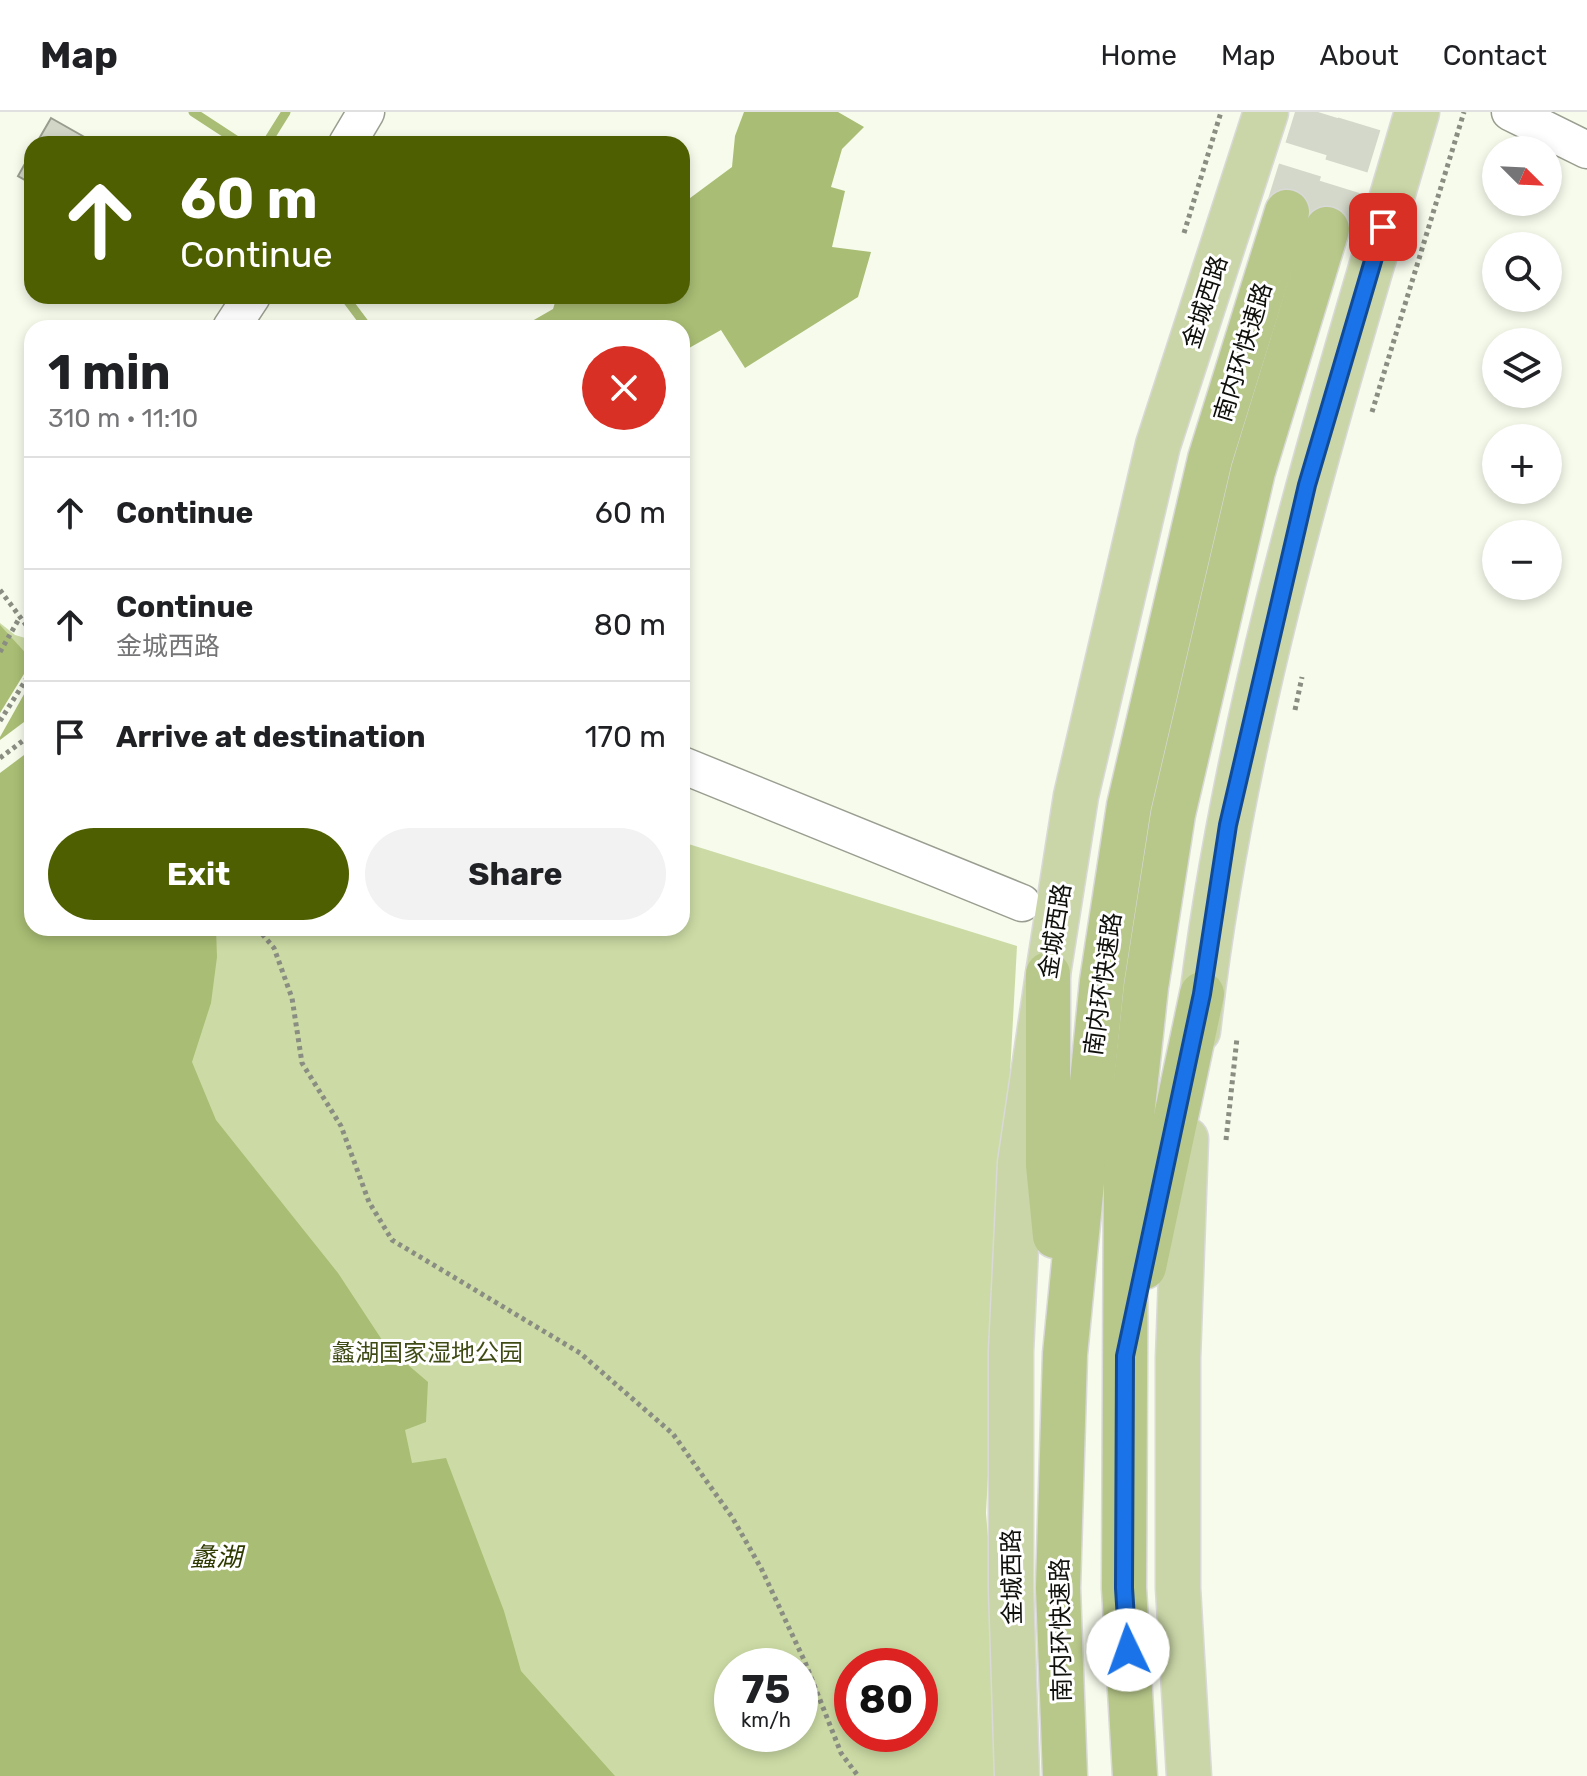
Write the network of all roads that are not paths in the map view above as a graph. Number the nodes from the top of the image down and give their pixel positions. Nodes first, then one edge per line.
1 (366, 112) edge
2 (1266, 112) edge
3 (1417, 112) edge
4 (1510, 112) edge
5 (352, 136) edge
6 (1587, 150) edge
7 (1287, 212) tunnel mouth
8 (1327, 229) tunnel mouth
9 (690, 768) edge
10 (1022, 903) dead end
11 (1048, 974) junction
12 (1202, 994) junction
13 (1065, 1354) junction
14 (1125, 1356) junction
15 (1017, 1776) edge
16 (1065, 1776) edge
17 (1135, 1776) edge
18 (1189, 1776) edge

1 - 5 street
2 - 11 main road, 金城西路
3 - 12 main road
4 - 6 street
7 - 13 highway, 南内环快速路
8 - 14 highway, 南内环快速路
9 - 10 street
11 - 13 highway
11 - 15 main road, 金城西路
12 - 14 highway
12 - 18 main road
13 - 16 highway, 南内环快速路
14 - 17 highway, 南内环快速路

